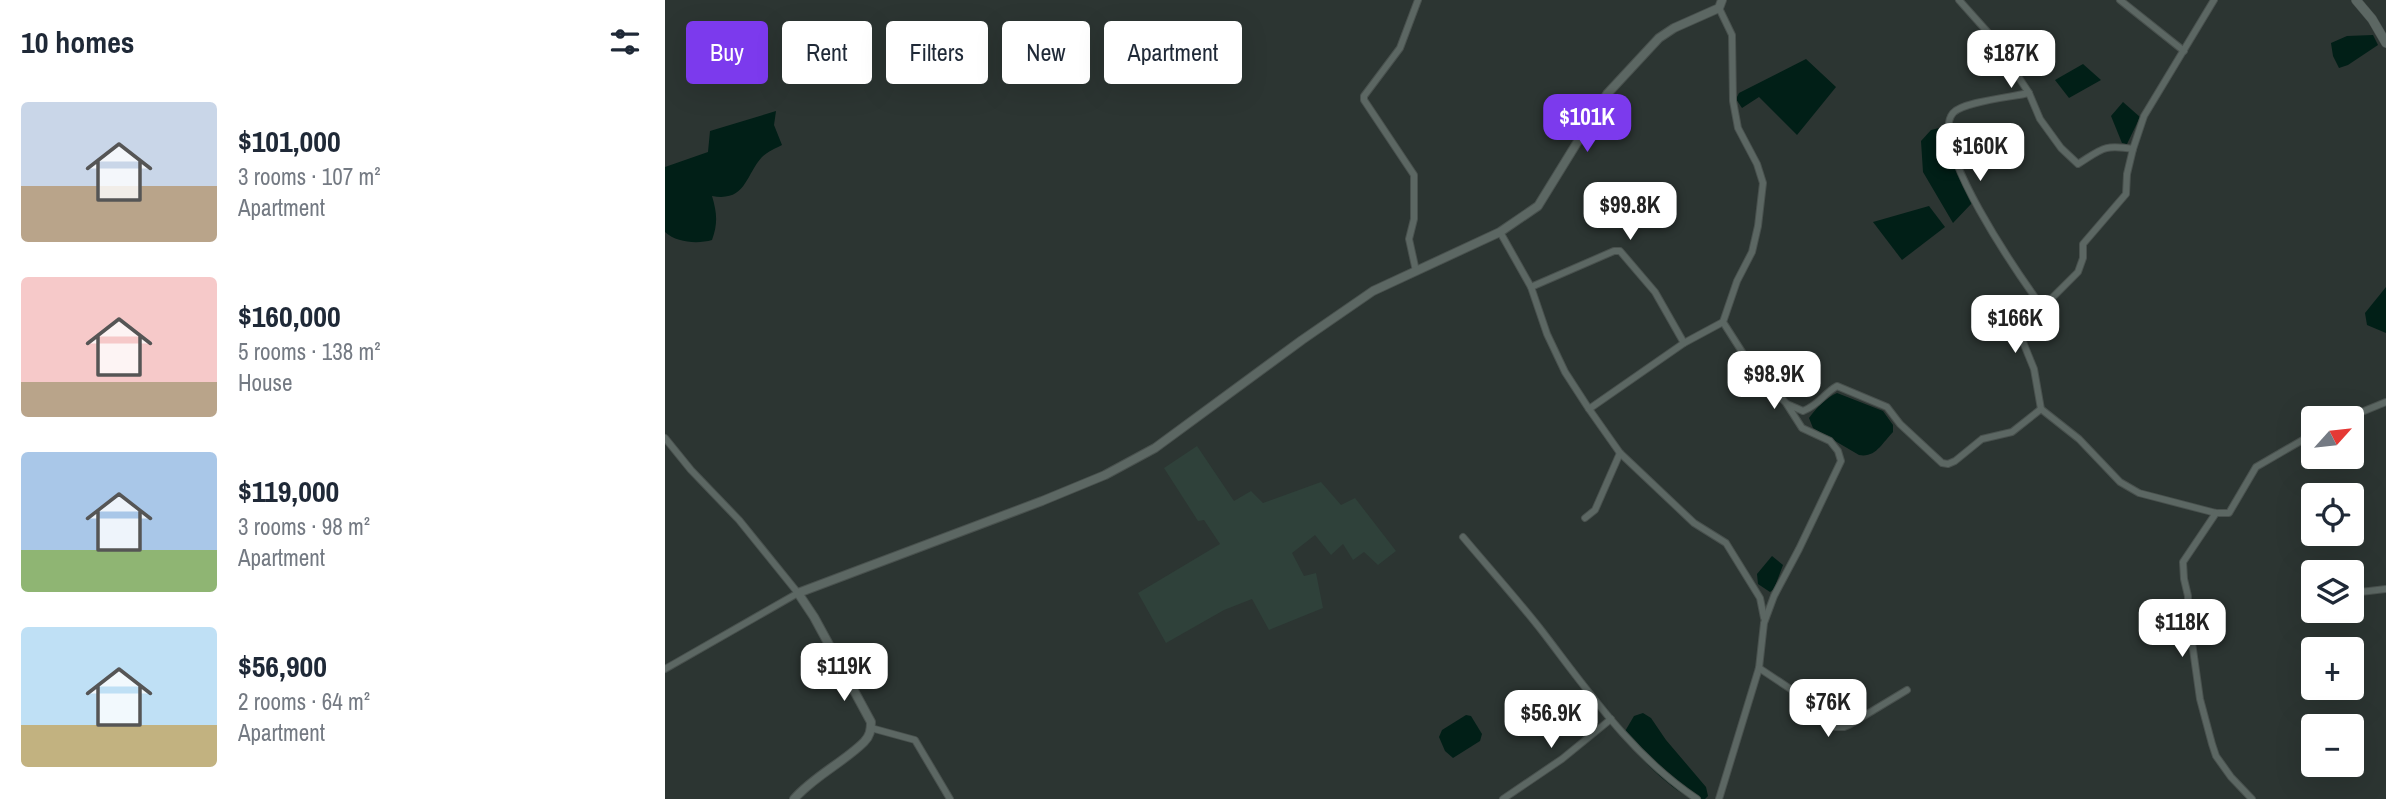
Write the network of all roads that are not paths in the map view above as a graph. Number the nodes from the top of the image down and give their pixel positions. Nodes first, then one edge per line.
1 (1418, 0) edge
2 (1960, 0) edge
3 (2120, 0) edge
4 (2214, 0) edge
5 (2356, 0) edge
6 (1720, 4) edge
7 (2386, 43) edge
8 (2184, 51) junction
9 (2029, 93) junction
10 (2133, 149) junction
11 (1500, 232) junction
12 (1416, 271) junction
13 (1531, 287) junction
14 (2042, 307) junction
15 (1723, 322) junction
16 (1684, 343) junction
17 (2386, 402) edge
18 (1786, 403) junction
19 (1589, 409) junction
20 (2041, 409) junction
21 (2364, 411) edge
22 (665, 438) edge
23 (2301, 441) edge
24 (1620, 453) junction
25 (2216, 513) junction
26 (1585, 518) dead end
27 (1462, 537) dead end
28 (2386, 589) edge
29 (2364, 592) edge
30 (798, 593) junction
31 (1764, 624) junction
32 (1759, 668) junction
33 (665, 669) edge
34 (1907, 690) dead end
35 (1611, 719) junction
36 (871, 728) junction
37 (794, 799) edge
38 (950, 799) edge
39 (1503, 799) edge
40 (1697, 799) edge
41 (1719, 799) edge
42 (2252, 799) edge

1 - 12 street
2 - 9 street
3 - 8 street
4 - 8 street
5 - 7 main road
6 - 11 street
6 - 15 street
8 - 10 street
9 - 10 street
9 - 14 street
10 - 14 street
11 - 12 street
11 - 13 street
12 - 30 street
13 - 16 street
13 - 19 street
14 - 20 street
15 - 16 street
15 - 18 street
16 - 19 street
17 - 21 street
18 - 20 street
18 - 31 street
19 - 24 street
20 - 25 street
22 - 30 street
23 - 25 street
24 - 26 street
24 - 31 street
25 - 42 street
27 - 35 street
28 - 29 street
30 - 33 street
30 - 36 street
31 - 32 street
32 - 34 street
32 - 41 street
35 - 39 street
35 - 40 street
36 - 37 street
36 - 38 street

